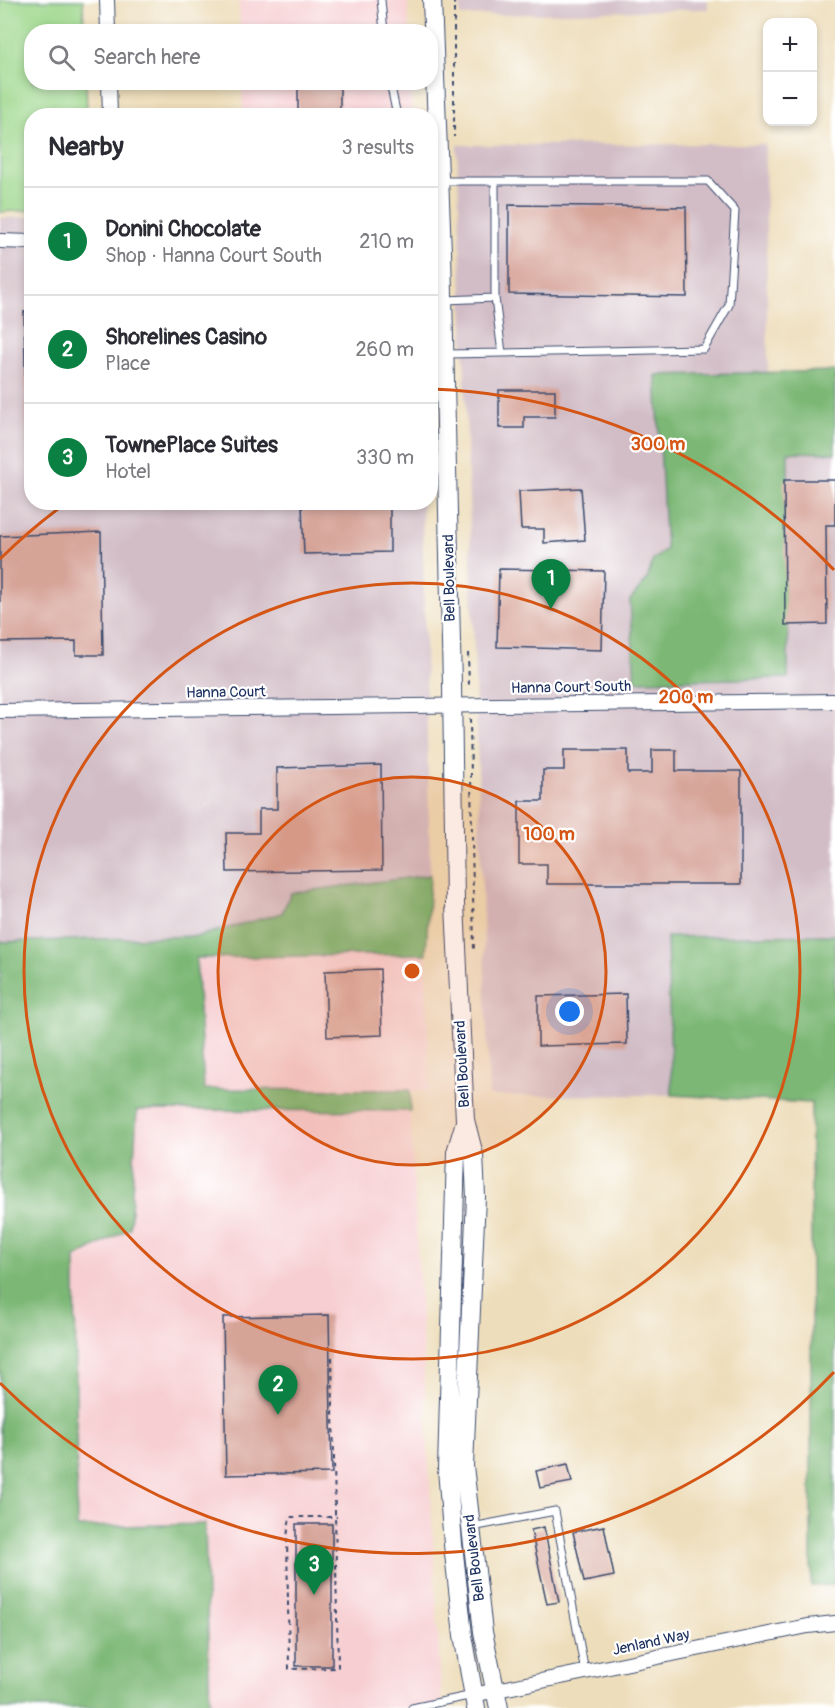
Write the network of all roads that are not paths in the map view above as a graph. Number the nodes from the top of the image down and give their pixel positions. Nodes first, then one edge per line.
1 (107, 0) edge
2 (381, 0) edge
3 (432, 0) edge
4 (108, 24) edge
5 (383, 24) edge
6 (432, 24) edge
7 (109, 90) edge
8 (392, 90) edge
9 (434, 90) edge
10 (110, 108) edge
11 (395, 108) edge
12 (434, 108) edge
13 (438, 169) edge
14 (439, 181) junction
15 (495, 181) junction
16 (438, 205) edge
17 (0, 241) edge
18 (24, 242) edge
19 (438, 269) edge
20 (495, 298) junction
21 (442, 301) junction
22 (502, 353) junction
23 (444, 354) junction
24 (835, 701) edge
25 (452, 705) junction
26 (0, 711) edge
27 (465, 1120) junction
28 (470, 1527) junction
29 (835, 1623) edge
30 (585, 1672) junction
31 (497, 1699) edge
32 (475, 1701) edge
33 (412, 1708) edge

1 - 4 street
2 - 5 lane
3 - 6 main road, Bell Boulevard
7 - 10 street
8 - 11 lane
9 - 12 main road, Bell Boulevard
13 - 14 main road, Bell Boulevard
14 - 15 lane
14 - 16 main road, Bell Boulevard
15 - 20 lane
15 - 22 lane
17 - 18 street
19 - 21 main road, Bell Boulevard
20 - 21 lane
20 - 22 lane
21 - 23 main road, Bell Boulevard
22 - 23 lane
23 - 25 main road, Bell Boulevard
24 - 25 street, Hanna Court South
25 - 26 street, Hanna Court
25 - 27 main road, Bell Boulevard
27 - 28 main road, Bell Boulevard
27 - 32 main road, Bell Boulevard
28 - 30 lane
28 - 31 main road, Bell Boulevard
29 - 30 street, Jenland Way
30 - 31 street, Jenland Way
31 - 32 street, Jenland Way
32 - 33 lane

